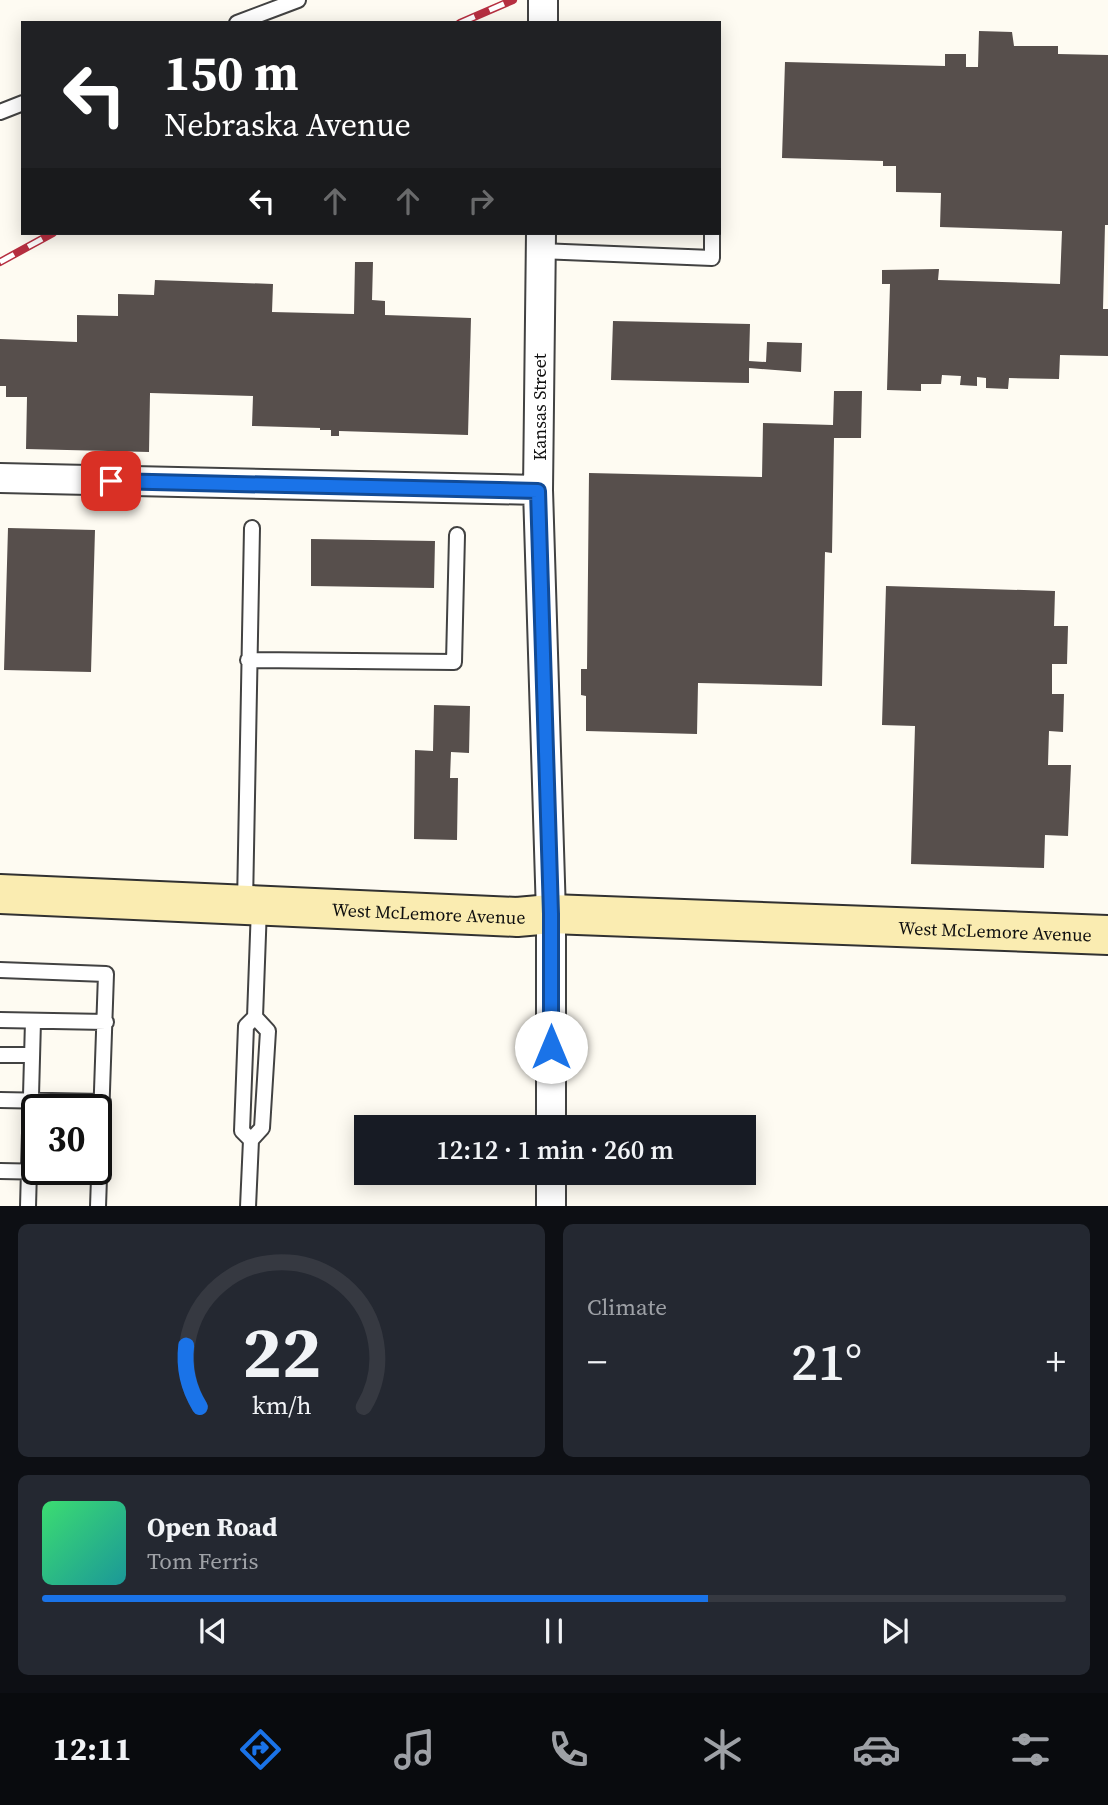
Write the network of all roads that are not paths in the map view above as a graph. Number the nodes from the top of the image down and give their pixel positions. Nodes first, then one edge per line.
1 (298, 0) edge
2 (543, 0) edge
3 (242, 21) edge
4 (543, 21) edge
5 (21, 104) edge
6 (0, 112) edge
7 (712, 235) edge
8 (540, 242) edge
9 (0, 478) edge
10 (538, 491) junction
11 (252, 528) dead end
12 (457, 535) dead end
13 (248, 660) junction
14 (0, 894) edge
15 (252, 905) junction
16 (551, 914) junction
17 (1108, 935) edge
18 (0, 970) edge
19 (255, 1017) junction
20 (0, 1020) edge
21 (33, 1021) junction
22 (106, 1022) junction
23 (0, 1055) edge
24 (32, 1055) junction
25 (30, 1094) edge
26 (103, 1094) edge
27 (0, 1100) edge
28 (21, 1101) edge
29 (551, 1115) edge
30 (251, 1140) junction
31 (0, 1171) edge
32 (21, 1172) edge
33 (29, 1185) edge
34 (99, 1185) edge
35 (551, 1185) edge
36 (28, 1206) edge
37 (98, 1206) edge
38 (248, 1206) edge
39 (551, 1206) edge

1 - 3 lane
2 - 4 street
5 - 6 lane
7 - 8 lane
8 - 10 street, Kansas Street
9 - 10 street
10 - 16 street, Kansas Street
11 - 13 lane
12 - 13 lane
13 - 15 lane
14 - 15 main road, West McLemore Avenue
15 - 16 main road, West McLemore Avenue
15 - 19 lane
16 - 17 main road, West McLemore Avenue
16 - 29 street, Kansas Street
18 - 22 lane
19 - 30 lane
19 - 30 lane
20 - 21 lane
21 - 22 lane
21 - 24 lane
22 - 26 lane
23 - 24 lane
24 - 25 lane
27 - 28 lane
30 - 38 lane
31 - 32 lane
33 - 36 lane
34 - 37 lane
35 - 39 street

